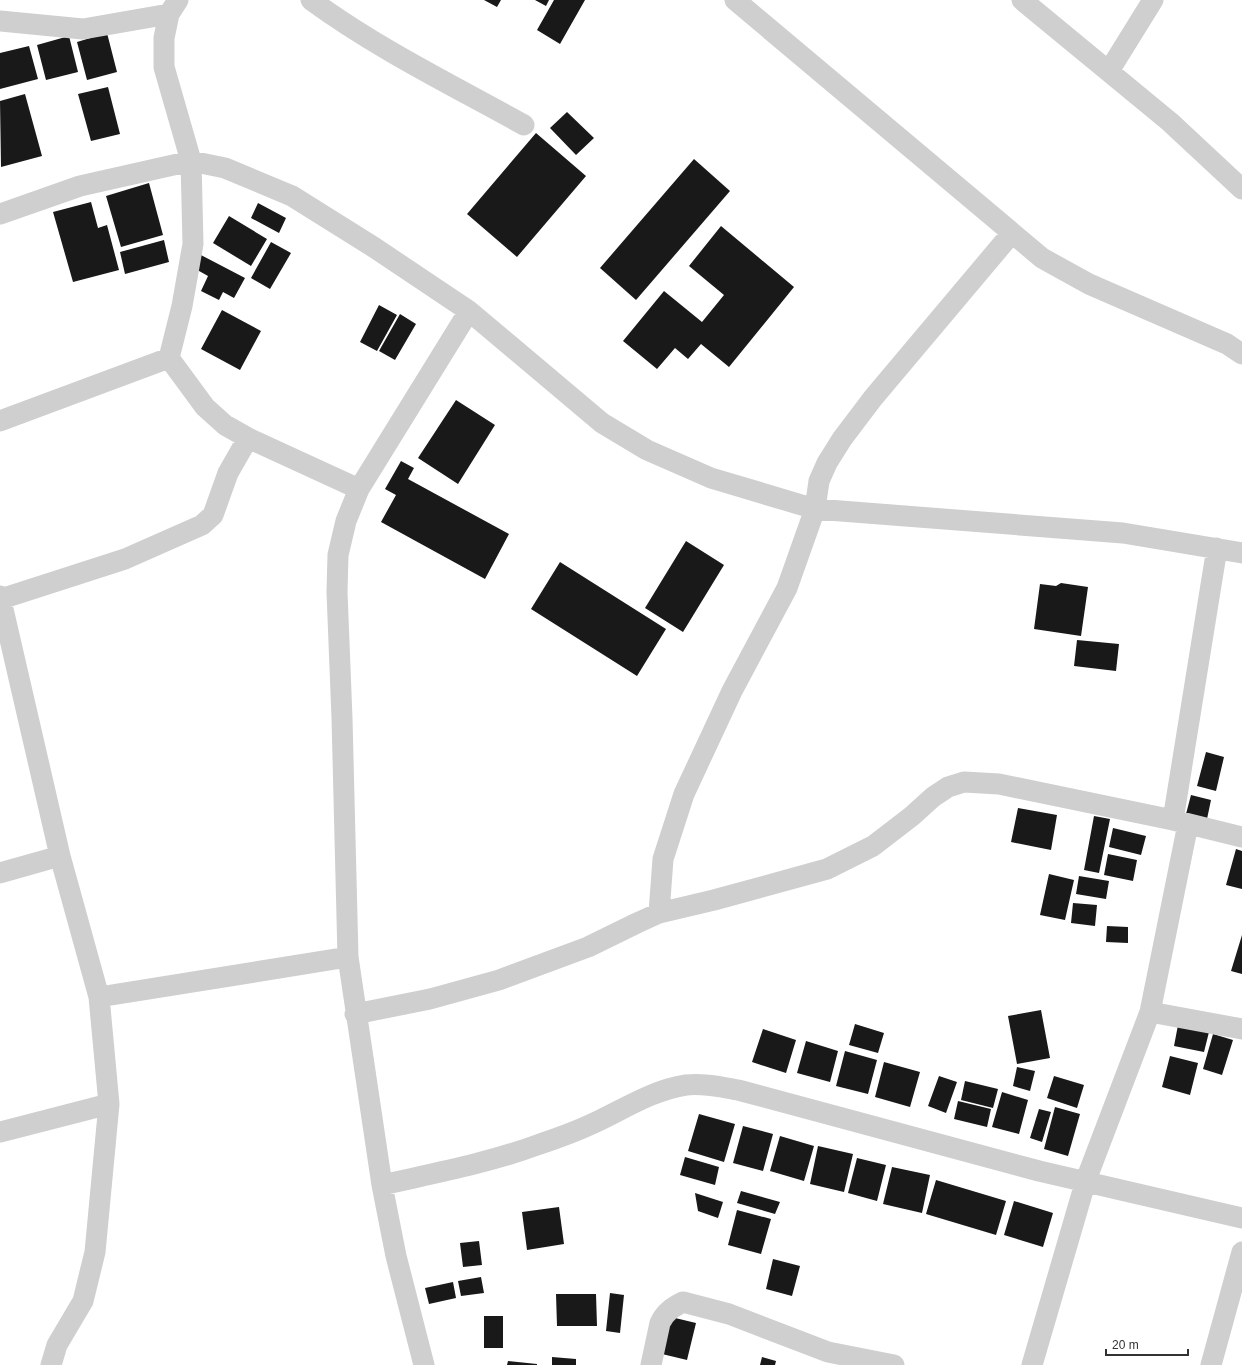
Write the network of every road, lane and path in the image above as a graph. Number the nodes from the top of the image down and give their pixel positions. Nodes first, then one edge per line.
1 (311, 0) edge
2 (735, 0) edge
3 (1022, 0) edge
4 (1153, 0) edge
5 (173, 7) edge
6 (0, 21) edge
7 (1109, 70) junction
8 (524, 125) dead end
9 (191, 162) junction
10 (1242, 189) edge
11 (0, 214) edge
12 (1012, 234) junction
13 (469, 311) junction
14 (1242, 354) edge
15 (169, 358) junction
16 (0, 421) edge
17 (248, 438) junction
18 (359, 489) junction
19 (814, 509) junction
20 (1218, 548) junction
21 (1242, 553) edge
22 (0, 598) edge
23 (1181, 822) junction
24 (1242, 837) edge
25 (60, 856) junction
26 (0, 873) edge
27 (659, 914) junction
28 (348, 958) junction
29 (99, 997) junction
30 (1150, 1012) junction
31 (355, 1014) junction
32 (1242, 1029) edge
33 (109, 1104) junction
34 (0, 1132) edge
35 (1086, 1180) junction
36 (382, 1185) junction
37 (1242, 1218) edge
38 (1242, 1252) edge
39 (50, 1365) edge
40 (424, 1365) edge
41 (651, 1365) edge
42 (894, 1365) edge
43 (1032, 1365) edge
44 (1212, 1365) edge

1 - 8 street
2 - 12 street
3 - 7 street
4 - 7 street
5 - 6 street
5 - 9 street
7 - 10 street
9 - 11 street
9 - 13 street
9 - 15 street
12 - 14 street
12 - 19 street
13 - 18 street
13 - 19 street
15 - 16 street
15 - 17 street
17 - 18 street
17 - 22 street
18 - 28 street
19 - 20 street
19 - 27 street
20 - 21 street
20 - 23 street
22 - 25 street
23 - 24 street
23 - 27 street
23 - 30 street
25 - 26 street
25 - 29 street
27 - 31 street
28 - 29 street
28 - 31 street
29 - 33 street
30 - 32 street
30 - 35 street
31 - 36 street
33 - 34 street
33 - 39 street
35 - 36 street
35 - 37 street
35 - 43 street
36 - 40 street
38 - 44 street
41 - 42 street

